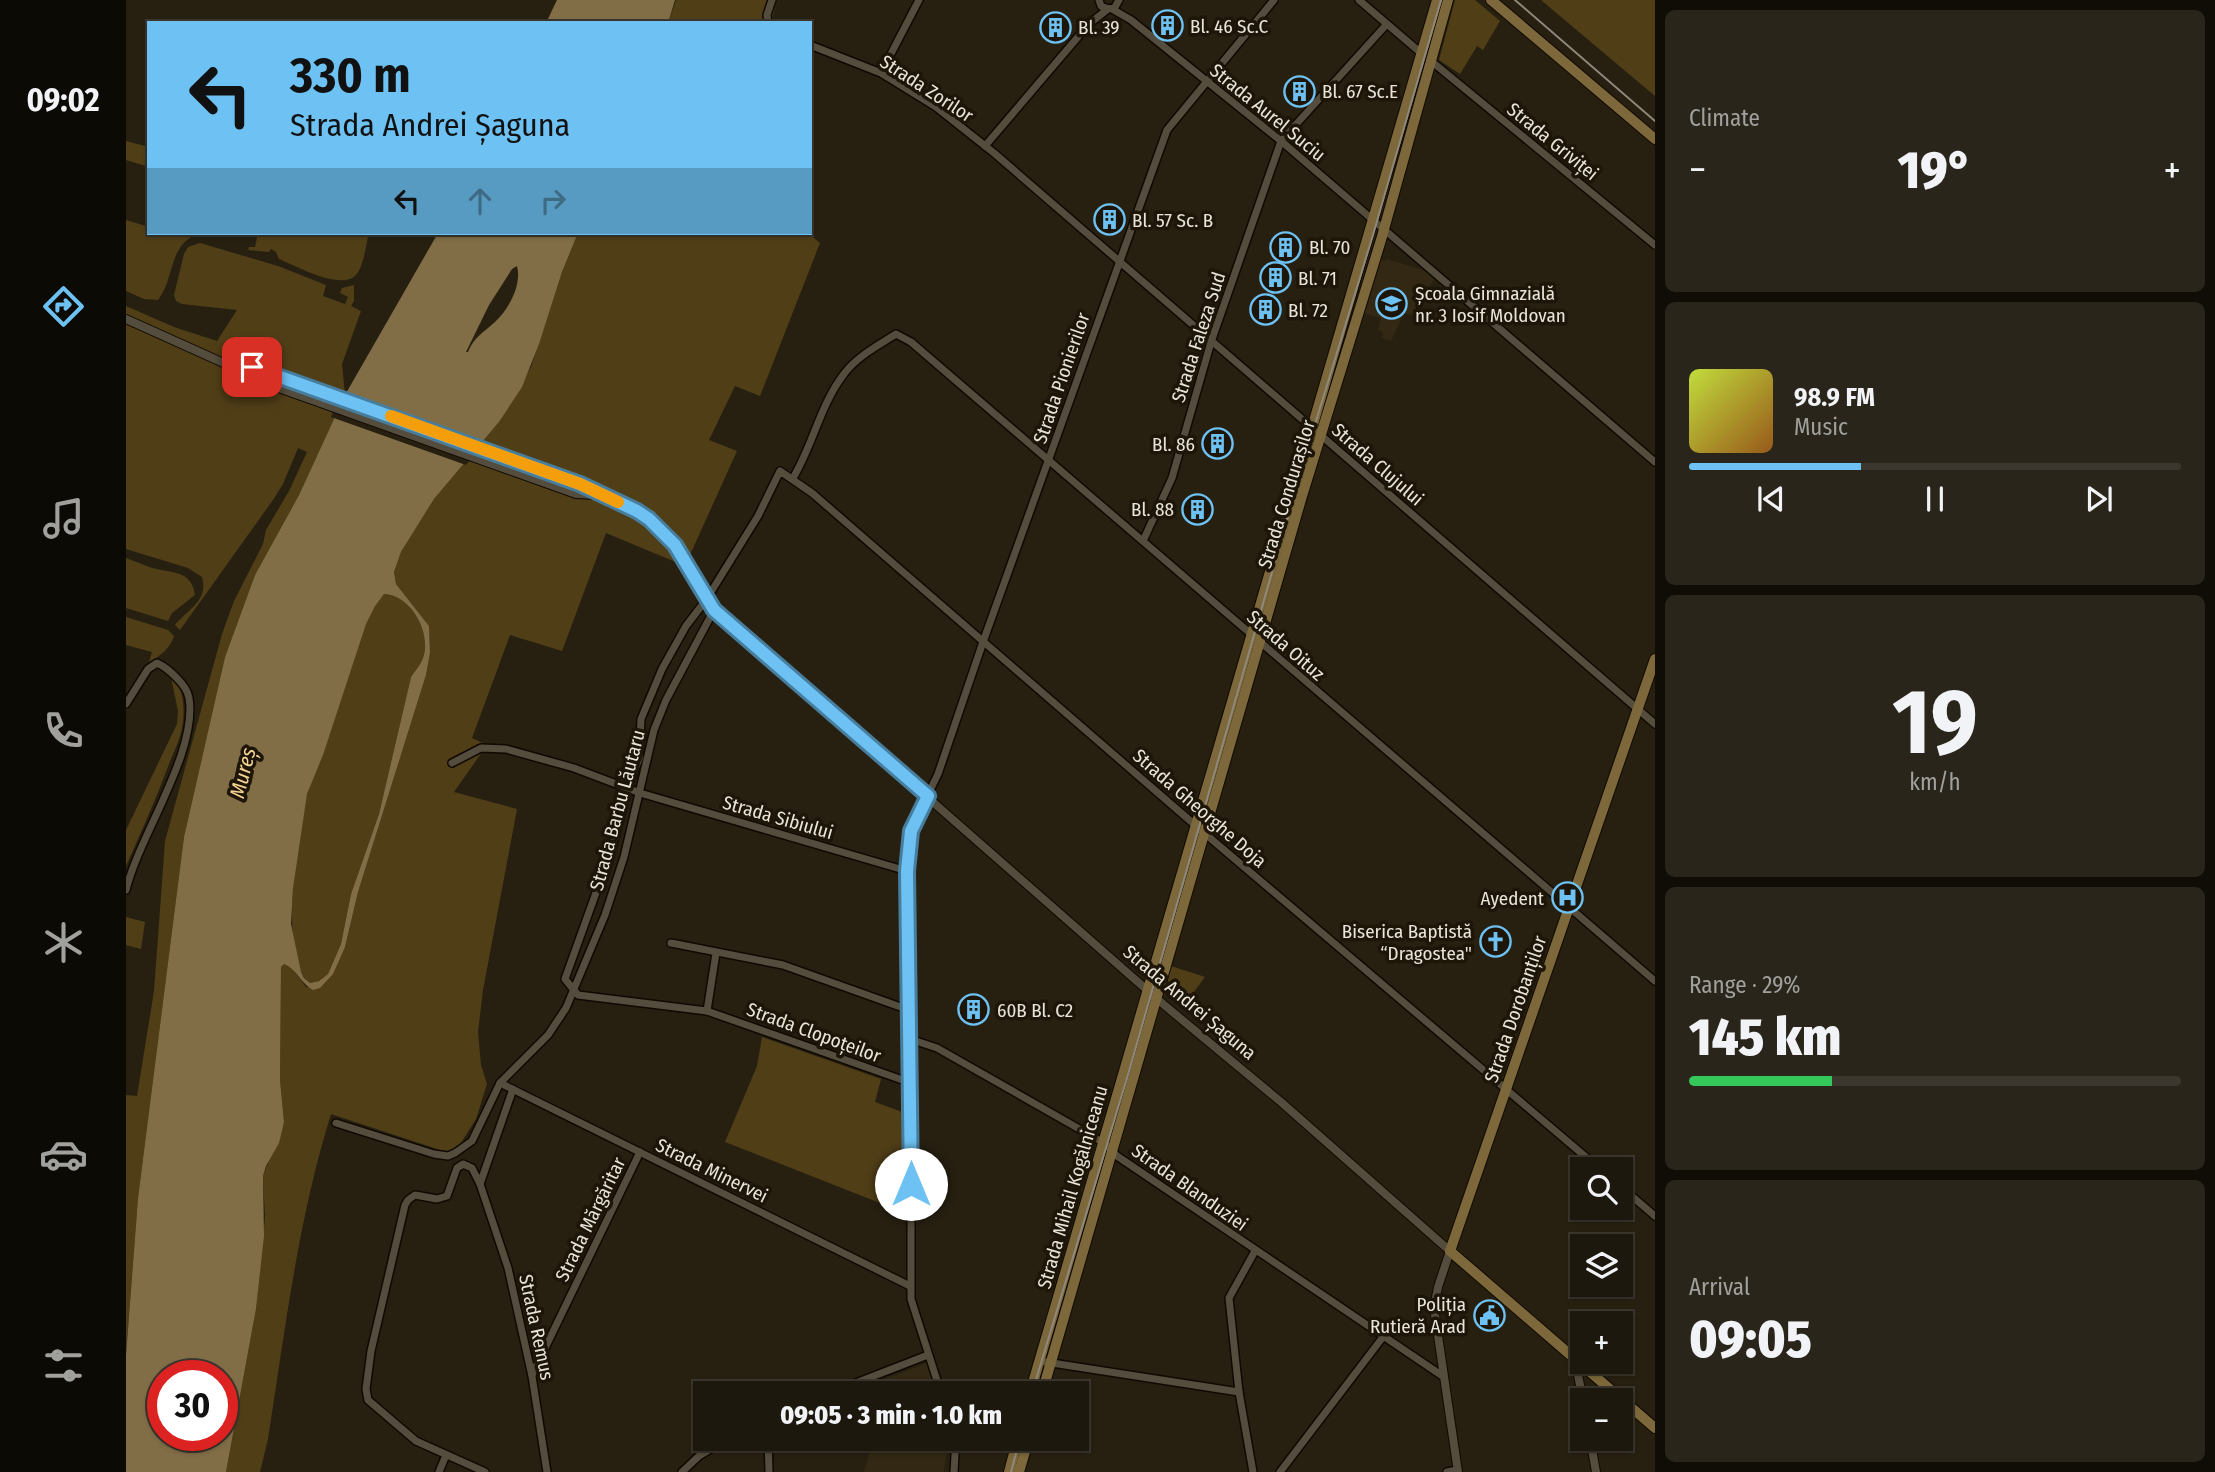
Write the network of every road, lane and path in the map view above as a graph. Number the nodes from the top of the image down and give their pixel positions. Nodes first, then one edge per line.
1 (772, 0) edge
2 (919, 0) edge
3 (1274, 0) edge
4 (1359, 0) edge
5 (1437, 0) edge
6 (1448, 0) edge
7 (1491, 0) edge
8 (1099, 1) edge
9 (1119, 1) edge
10 (1110, 9) junction
11 (1131, 20) junction
12 (768, 21) edge
13 (1089, 24) junction
14 (1386, 25) junction
15 (812, 46) edge
16 (1421, 53) junction
17 (1431, 61) junction
18 (881, 72) junction
19 (1206, 81) junction
20 (1655, 139) edge
21 (1281, 141) junction
22 (985, 146) junction
23 (1373, 221) junction
24 (1384, 231) junction
25 (1655, 245) edge
26 (1118, 261) junction
27 (126, 319) edge
28 (1211, 342) junction
29 (228, 365) junction
30 (1311, 427) junction
31 (1321, 436) junction
32 (1049, 461) junction
33 (1655, 461) edge
34 (793, 478) junction
35 (601, 496) junction
36 (1143, 541) junction
37 (706, 600) junction
38 (714, 610) junction
39 (1256, 640) junction
40 (983, 642) junction
41 (1655, 659) edge
42 (126, 704) edge
43 (1638, 709) junction
44 (1655, 724) edge
45 (452, 762) dead end
46 (627, 789) junction
47 (640, 793) junction
48 (928, 796) junction
49 (1196, 825) junction
50 (1205, 833) junction
51 (907, 871) junction
52 (126, 890) edge
53 (1569, 907) junction
54 (671, 943) dead end
55 (716, 953) junction
56 (1655, 981) edge
57 (1148, 990) junction
58 (574, 992) junction
59 (1156, 998) junction
60 (909, 1010) junction
61 (708, 1011) junction
62 (910, 1039) junction
63 (500, 1083) junction
64 (911, 1083) junction
65 (1506, 1088) junction
66 (513, 1089) junction
67 (336, 1123) dead end
68 (1104, 1143) junction
69 (640, 1152) junction
70 (1112, 1153) junction
71 (1586, 1157) edge
72 (481, 1189) junction
73 (1633, 1197) edge
74 (1655, 1216) edge
75 (1255, 1251) junction
76 (1450, 1251) junction
77 (910, 1286) junction
78 (1383, 1337) junction
79 (928, 1355) junction
80 (1570, 1355) edge
81 (1045, 1362) junction
82 (1592, 1374) edge
83 (532, 1376) junction
84 (1444, 1377) junction
85 (861, 1381) edge
86 (938, 1381) edge
87 (1036, 1381) edge
88 (1043, 1381) edge
89 (1239, 1392) junction
90 (1655, 1428) edge
91 (707, 1451) edge
92 (768, 1451) edge
93 (955, 1451) edge
94 (1015, 1451) edge
95 (1025, 1451) edge
96 (1592, 1451) edge
97 (446, 1455) junction
98 (1457, 1471) edge
99 (439, 1472) edge
100 (485, 1472) edge
101 (547, 1472) edge
102 (682, 1472) edge
103 (769, 1472) edge
104 (954, 1472) edge
105 (1009, 1472) edge
106 (1019, 1472) edge
107 (1252, 1472) edge
108 (1280, 1472) edge
109 (1447, 1472) edge
110 (1596, 1472) edge

1 - 12 street
2 - 18 street
3 - 19 street, Strada Pionierilor
4 - 14 street
5 - 16 main road, Strada Condurașilor
6 - 17 main road, Strada Condurașilor
7 - 20 main road
8 - 10 street, Strada Aurel Suciu
8 - 13 street
9 - 10 street
9 - 11 street, Strada Aurel Suciu
10 - 11 street, Strada Aurel Suciu
10 - 13 street
11 - 19 street, Strada Aurel Suciu
13 - 22 street
14 - 16 street
14 - 21 street
15 - 18 street, Strada Zorilor
16 - 23 main road, Strada Condurașilor
17 - 24 main road, Strada Condurașilor
17 - 25 street, Strada Griviței
18 - 22 street, Strada Zorilor
19 - 21 street, Strada Aurel Suciu
19 - 26 street, Strada Pionierilor
21 - 23 street, Strada Aurel Suciu
21 - 28 street, Strada Faleza Sud
22 - 26 street, Strada Clujului
23 - 24 street, Strada Aurel Suciu
23 - 30 main road, Strada Condurașilor
24 - 31 main road, Strada Condurașilor
24 - 33 street, Strada Aurel Suciu
26 - 28 street, Strada Clujului
26 - 32 street, Strada Pionierilor
27 - 29 street
28 - 30 street, Strada Clujului
28 - 36 street, Strada Faleza Sud
29 - 35 street
29 - 35 street
30 - 31 street, Strada Clujului
30 - 39 main road, Strada Condurașilor
31 - 39 main road, Strada Condurașilor
31 - 43 street, Strada Clujului
32 - 34 street, Strada Oituz
32 - 36 street, Strada Oituz
32 - 40 street, Strada Pionierilor
34 - 37 street, Strada Gheorghe Doja
34 - 40 street, Strada Gheorghe Doja
35 - 37 street, Strada Andrei Șaguna
36 - 39 street, Strada Oituz
37 - 38 street, Strada Andrei Șaguna
37 - 46 street
38 - 47 street, Strada Barbu Lăutaru
38 - 48 street, Strada Andrei Șaguna
39 - 49 main road, Strada Condurașilor
39 - 50 main road, Strada Condurașilor
39 - 53 street, Strada Oituz
40 - 48 street, Strada Pionierilor
40 - 49 street, Strada Gheorghe Doja
41 - 43 main road, Strada Dorobanților
42 - 52 street
43 - 44 street, Strada Clujului
43 - 53 main road, Strada Dorobanților
45 - 46 street, Strada Sibiului
46 - 47 street, Strada Sibiului
46 - 58 street
47 - 51 street, Strada Sibiului
47 - 58 street, Strada Barbu Lăutaru
48 - 51 street, Strada Pionierilor
48 - 57 street, Strada Andrei Șaguna
49 - 50 street, Strada Gheorghe Doja
49 - 57 main road, Strada Condurașilor
50 - 59 main road, Strada Condurașilor
50 - 65 street, Strada Gheorghe Doja
51 - 60 street, Strada Pionierilor
53 - 56 street, Strada Oituz
53 - 65 main road, Strada Dorobanților
54 - 55 street
55 - 60 street
55 - 61 street
57 - 59 street, Strada Andrei Șaguna
57 - 68 main road, Strada Mihail Kogălniceanu
58 - 61 street, Strada Clopoțeilor
58 - 63 street, Strada Barbu Lăutaru
59 - 70 main road, Strada Mihail Kogălniceanu
59 - 76 street, Strada Andrei Șaguna
60 - 62 street, Strada Pionierilor
61 - 64 street, Strada Clopoțeilor
62 - 64 street, Strada Pionierilor
62 - 68 street, Strada Blanduziei
63 - 66 street, Strada Minervei
63 - 67 street, Strada Barbu Lăutaru
64 - 77 street, Strada Pionierilor
65 - 71 street, Strada Gheorghe Doja
65 - 76 main road, Strada Dorobanților
66 - 69 street, Strada Minervei
66 - 72 street
68 - 70 street, Strada Blanduziei
68 - 81 main road, Strada Mihail Kogălniceanu
69 - 77 street, Strada Minervei
69 - 83 street, Strada Mărgăritar
70 - 75 street, Strada Blanduziei
70 - 81 main road, Strada Mihail Kogălniceanu
72 - 83 street, Strada Remus
72 - 97 street
73 - 74 street
75 - 78 street, Strada Blanduziei
75 - 89 street
76 - 80 main road, Strada Andrei Șaguna
76 - 84 street
77 - 79 street, Strada Pionierilor
78 - 84 street, Strada Blanduziei
78 - 108 street
79 - 85 street
79 - 86 street, Strada Pionierilor
81 - 87 main road, Strada Mihail Kogălniceanu
81 - 88 main road, Strada Mihail Kogălniceanu
81 - 89 street
82 - 90 main road, Strada Andrei Șaguna
83 - 101 street, Strada Remus
84 - 98 street
89 - 107 street
91 - 102 street
92 - 103 street
93 - 104 street
94 - 105 main road
95 - 106 main road
96 - 110 street
97 - 99 street
97 - 100 street
98 - 109 street

